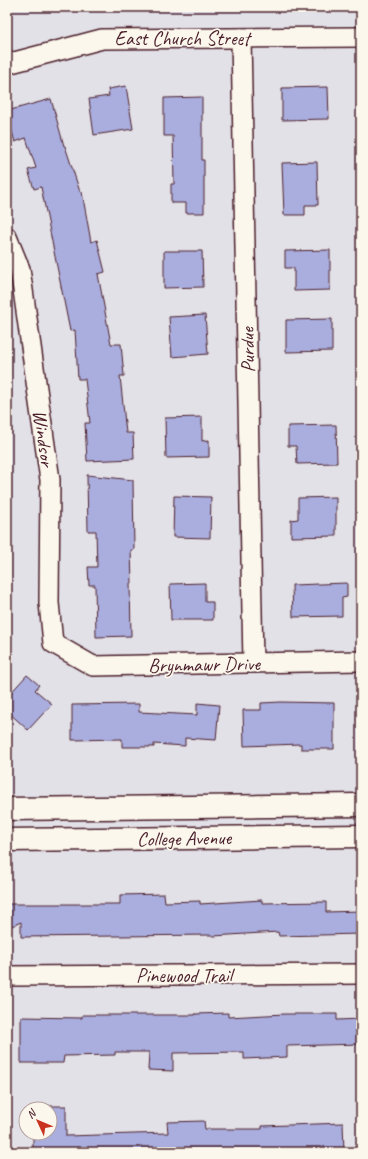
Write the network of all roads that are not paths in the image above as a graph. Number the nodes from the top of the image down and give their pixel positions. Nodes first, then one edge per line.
1 (361, 37) edge
2 (241, 38) junction
3 (7, 64) edge
4 (7, 237) edge
5 (53, 643) joint
6 (361, 661) edge
7 (253, 663) junction
8 (361, 806) edge
9 (7, 809) edge
10 (361, 836) edge
11 (7, 840) edge
12 (361, 974) edge
13 (7, 976) edge

1 - 2 street, East Church Street
2 - 3 street, East Church Street
2 - 7 street, Purdue
4 - 5 street, Windsor
5 - 7 street, Brynmawr Drive
6 - 7 street, Brynmawr Drive
8 - 9 main road, College Avenue
10 - 11 main road, College Avenue
12 - 13 street, Pinewood Trail

